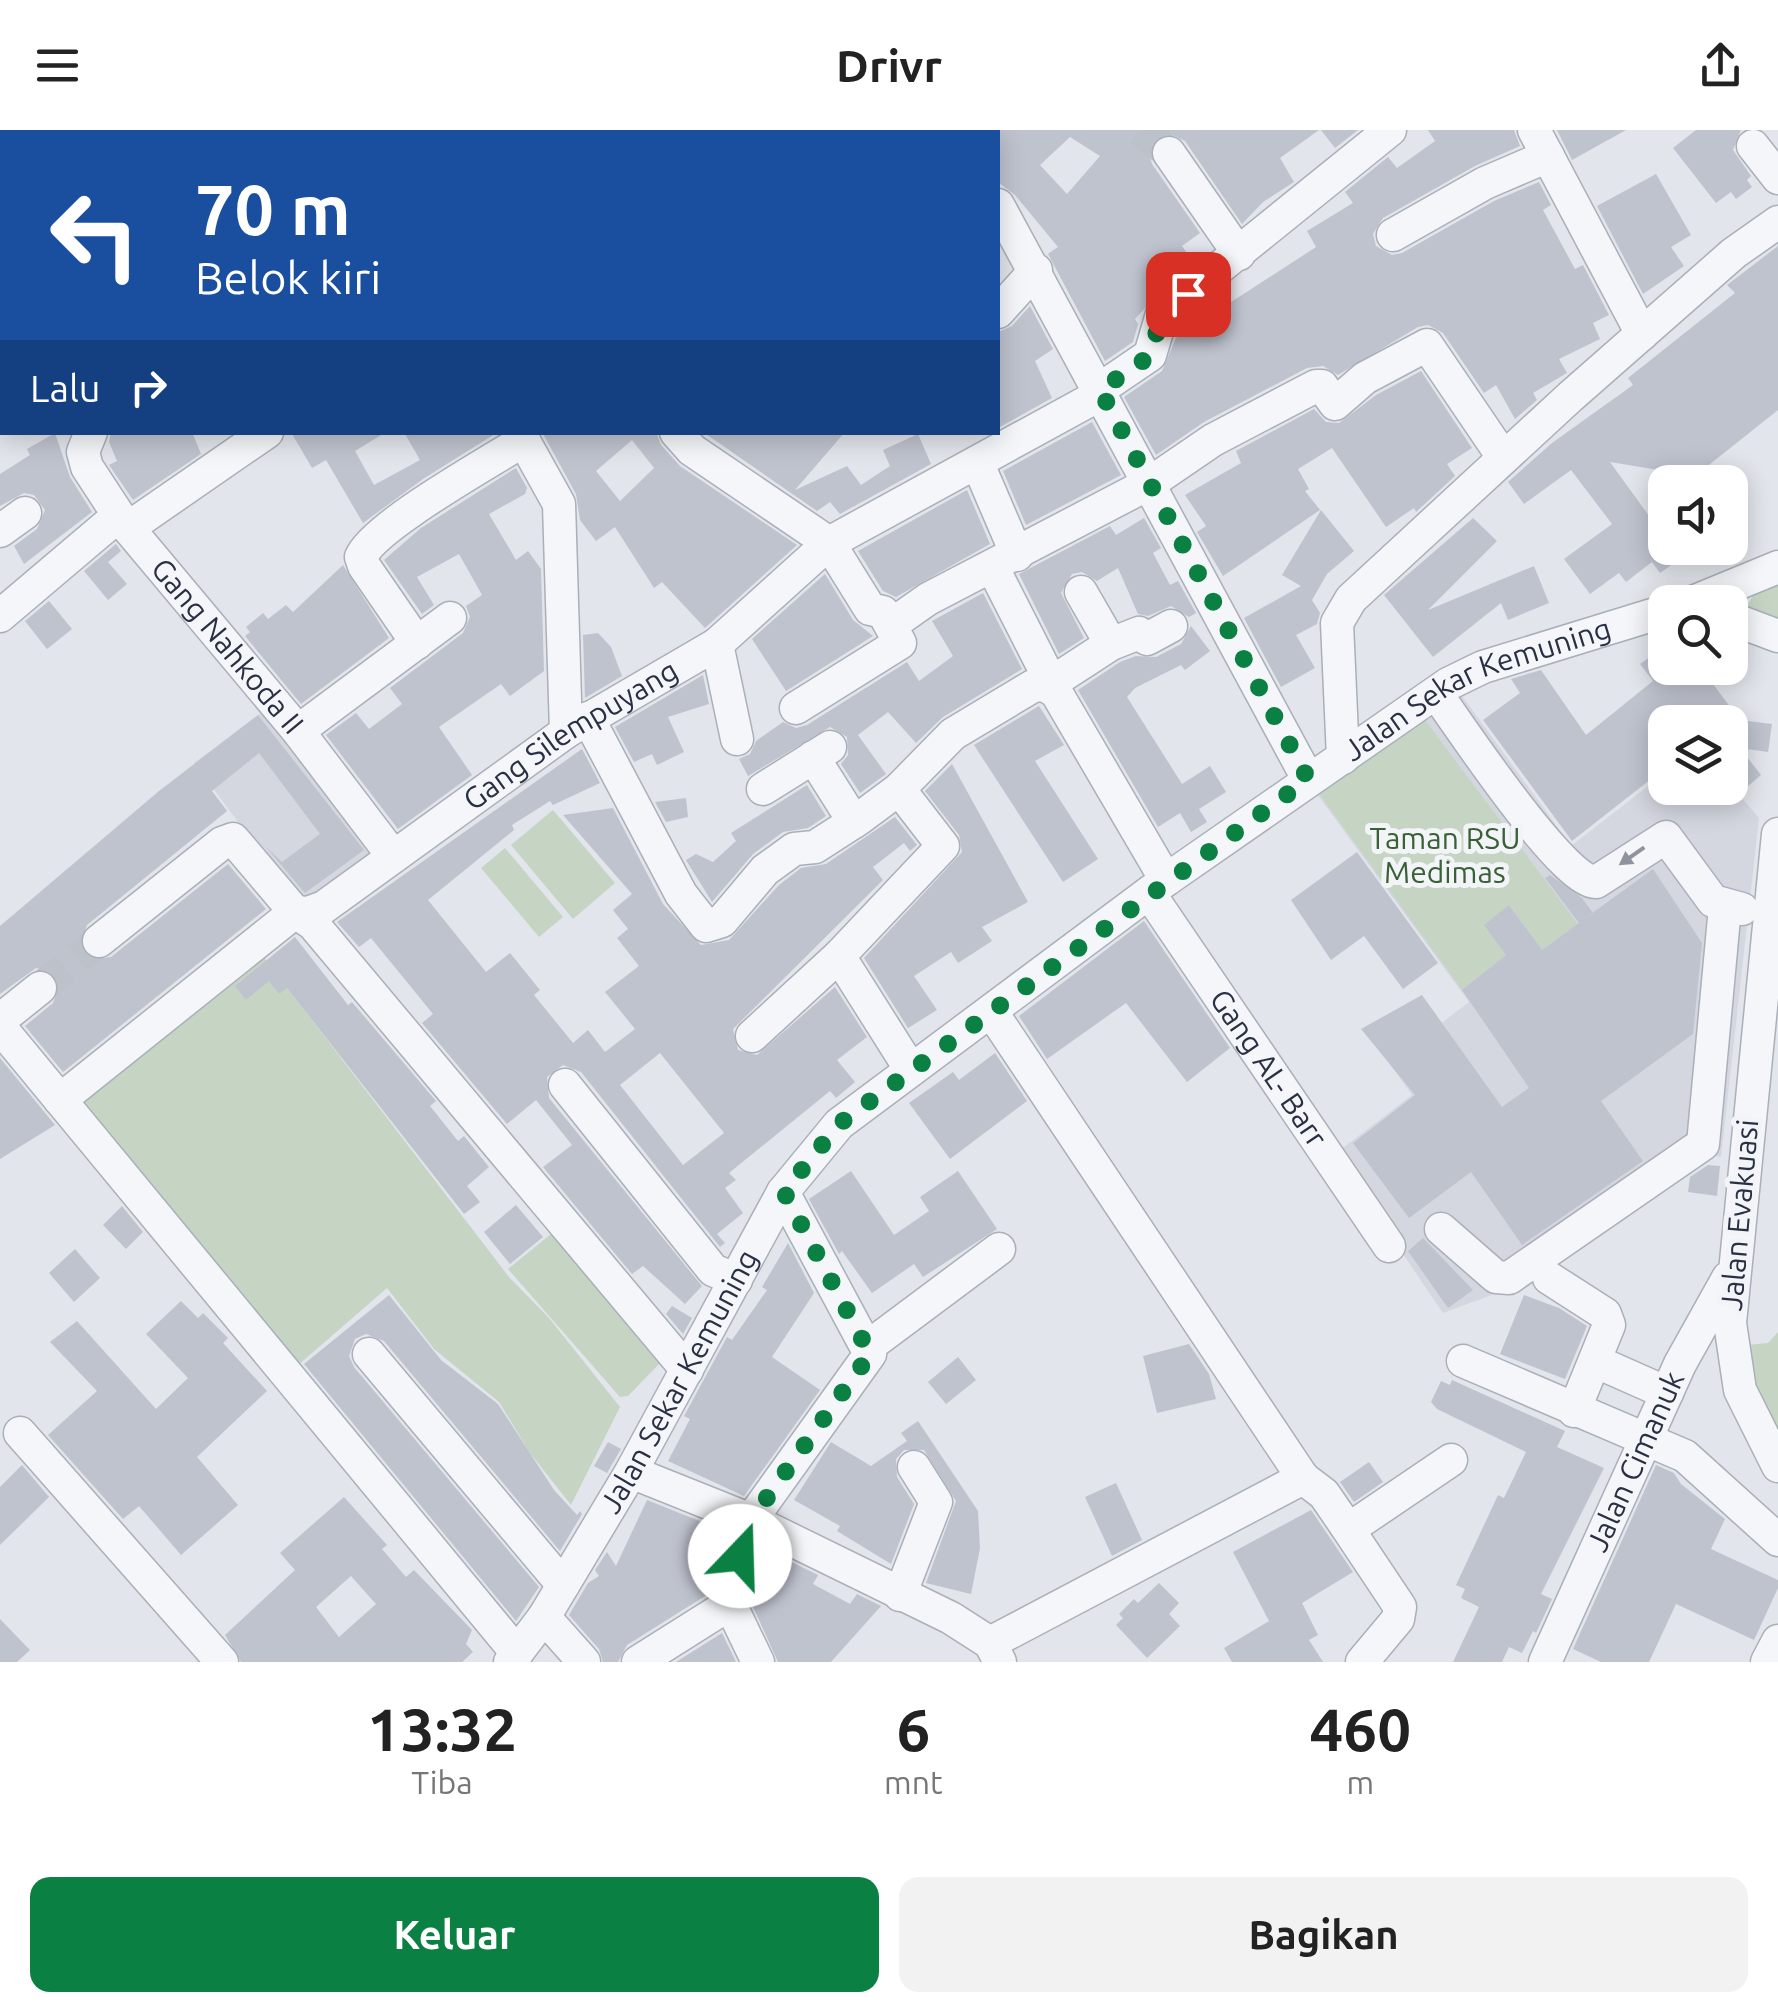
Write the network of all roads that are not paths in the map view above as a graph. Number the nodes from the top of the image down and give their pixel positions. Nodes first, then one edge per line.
1 (1390, 130) edge
2 (1541, 143) edge
3 (1753, 146) dead end
4 (1169, 153) tunnel mouth
5 (1778, 178) edge
6 (1000, 209) edge
7 (1778, 222) edge
8 (1393, 234) dead end
9 (1239, 254) junction
10 (1036, 270) junction
11 (1000, 310) edge
12 (1642, 334) junction
13 (1101, 392) junction
14 (89, 435) edge
15 (262, 435) edge
16 (679, 435) edge
17 (522, 436) edge
18 (1503, 457) junction
19 (978, 464) junction
20 (1150, 483) junction
21 (123, 522) junction
22 (829, 543) junction
23 (1005, 562) junction
24 (1778, 566) edge
25 (1734, 585) edge
26 (1082, 592) dead end
27 (0, 616) edge
28 (1648, 617) edge
29 (450, 618) dead end
30 (891, 625) junction
31 (1748, 625) edge
32 (1171, 626) dead end
33 (1778, 636) edge
34 (417, 643) junction
35 (717, 644) junction
36 (1111, 644) junction
37 (1054, 687) junction
38 (1436, 693) junction
39 (796, 708) dead end
40 (577, 725) junction
41 (298, 731) junction
42 (738, 739) dead end
43 (1343, 758) junction
44 (1308, 779) junction
45 (763, 788) dead end
46 (899, 789) junction
47 (854, 822) junction
48 (1778, 834) edge
49 (393, 856) junction
50 (1157, 886) junction
51 (1724, 907) junction
52 (1769, 910) junction
53 (295, 912) junction
54 (99, 940) tunnel mouth
55 (839, 956) junction
56 (40, 988) tunnel mouth
57 (991, 1011) junction
58 (0, 1020) edge
59 (0, 1028) edge
60 (752, 1036) dead end
61 (912, 1070) junction
62 (565, 1084) dead end
63 (1764, 1088) edge
64 (60, 1100) junction
65 (1748, 1136) junction
66 (1703, 1144) junction
67 (784, 1192) junction
68 (1441, 1229) dead end
69 (1389, 1246) dead end
70 (999, 1249) dead end
71 (1735, 1264) junction
72 (1549, 1278) dead end
73 (736, 1280) junction
74 (869, 1346) junction
75 (369, 1354) dead end
76 (1463, 1361) dead end
77 (1596, 1362) junction
78 (686, 1370) junction
79 (1667, 1393) junction
80 (1574, 1412) junction
81 (20, 1433) dead end
82 (1646, 1439) junction
83 (1451, 1460) dead end
84 (1778, 1466) edge
85 (914, 1468) dead end
86 (631, 1472) junction
87 (1303, 1478) junction
88 (751, 1520) junction
89 (1346, 1526) junction
90 (1778, 1540) edge
91 (563, 1585) junction
92 (900, 1595) junction
93 (730, 1604) junction
94 (544, 1617) junction
95 (1778, 1641) edge
96 (995, 1652) edge
97 (514, 1657) edge
98 (1550, 1660) edge
99 (222, 1662) edge
100 (584, 1662) edge
101 (638, 1662) edge
102 (758, 1662) edge
103 (1362, 1662) edge
104 (1766, 1662) edge

1 - 9 street, Gang Silempuyang
2 - 8 street
2 - 12 street
3 - 5 street
4 - 9 street
6 - 10 street
7 - 12 street
9 - 13 street, Gang Silempuyang
10 - 11 street
10 - 13 street
12 - 18 street
13 - 19 street, Gang Silempuyang
13 - 20 street
14 - 21 street, Gang Nahkoda II
15 - 21 street
16 - 22 street
17 - 34 street
17 - 40 street
18 - 20 street
18 - 43 street
19 - 22 street, Gang Silempuyang
19 - 23 street, Gang AL- Barr
20 - 23 street
20 - 44 street
21 - 27 street
21 - 41 street, Gang Nahkoda II
22 - 30 street
22 - 35 street, Gang Silempuyang
23 - 30 street
23 - 37 street, Gang AL- Barr
24 - 25 street
26 - 36 street
28 - 38 street, Jalan Sekar Kemuning
29 - 34 street
30 - 39 street
31 - 33 street
32 - 36 street
34 - 41 street
35 - 40 street, Gang Silempuyang
35 - 42 street
36 - 37 street
37 - 46 street
37 - 50 street, Gang AL- Barr
38 - 43 street, Jalan Sekar Kemuning
51 -> 38 street
40 - 47 street
40 - 49 street, Gang Silempuyang
41 - 49 street, Gang Nahkoda II
43 - 44 street, Jalan Sekar Kemuning
44 - 50 street, Jalan Sekar Kemuning
45 - 47 street
46 - 47 street
46 - 55 street
48 - 52 street, Jalan Evakuasi
49 - 53 street, Gang Silempuyang
50 - 57 street, Jalan Sekar Kemuning
50 - 69 street, Gang AL- Barr
51 - 52 street
51 - 66 street
52 - 63 street, Jalan Evakuasi
53 - 54 street
53 - 64 street, Gang Silempuyang
53 - 78 street
55 - 60 street
55 - 61 street
56 - 58 street
57 - 61 street, Jalan Sekar Kemuning
57 - 87 street
59 - 64 street
61 - 67 street, Jalan Sekar Kemuning
62 - 73 street
63 - 65 street, Jalan Evakuasi
64 - 97 street
65 - 66 street
65 - 71 street, Jalan Evakuasi
66 - 68 street
67 - 73 street, Jalan Sekar Kemuning
67 - 74 street
70 - 74 street
71 - 79 street, Jalan Cimanuk
71 - 84 street, Jalan Evakuasi
72 - 77 street
73 - 78 street, Jalan Sekar Kemuning
74 - 88 street
75 - 91 street
76 - 80 street
77 - 79 street
77 - 80 street
78 - 86 street, Jalan Sekar Kemuning
79 - 82 street, Jalan Cimanuk
80 - 82 street
81 - 99 street
82 - 90 street
82 - 98 street, Jalan Cimanuk
83 - 89 street
85 - 92 street
86 - 88 street
86 - 91 street, Jalan Sekar Kemuning
87 - 89 street
87 - 96 street
88 - 92 street
88 - 93 street
89 - 103 street
91 - 94 street, Jalan Sekar Kemuning
92 - 96 street
93 - 101 street
93 - 102 street
94 - 97 street, Jalan Sekar Kemuning
94 - 100 street
95 - 104 street

